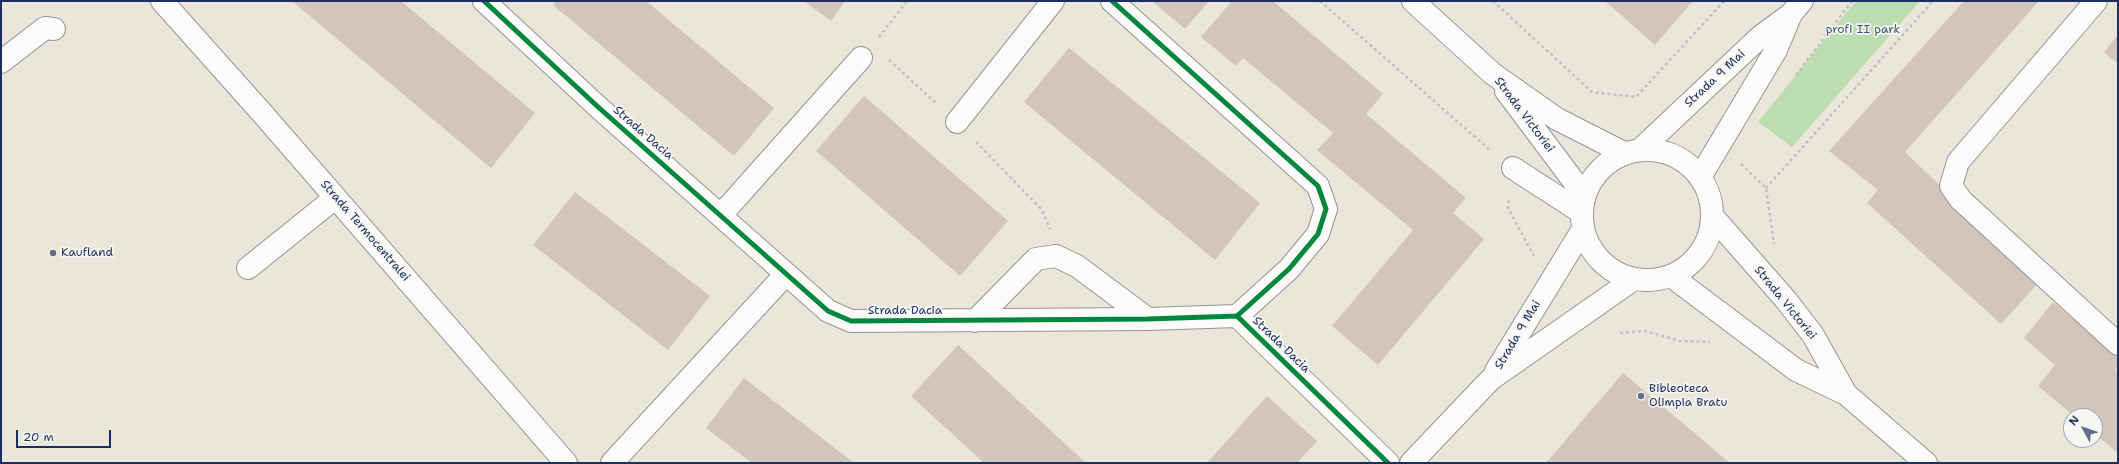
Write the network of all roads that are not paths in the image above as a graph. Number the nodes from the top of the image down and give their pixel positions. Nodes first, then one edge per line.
1 (162, 1) edge
2 (484, 1) edge
3 (1053, 1) edge
4 (1112, 1) edge
5 (1413, 1) edge
6 (2096, 1) edge
7 (1797, 8) edge
8 (54, 29) dead end
9 (861, 58) dead end
10 (1, 62) edge
11 (1493, 74) junction
12 (957, 122) road end
13 (1633, 150) junction
14 (1513, 168) road end
15 (1700, 178) junction
16 (335, 198) junction
17 (1583, 212) junction
18 (721, 214) junction
19 (1714, 218) junction
20 (248, 268) dead end
21 (786, 274) junction
22 (1671, 276) junction
23 (1634, 279) junction
24 (1238, 316) junction
25 (1148, 320) junction
26 (975, 321) junction
27 (2118, 344) edge
28 (1491, 379) junction
29 (1846, 394) junction
30 (566, 463) edge
31 (612, 463) edge
32 (1388, 463) edge
33 (1411, 463) edge
34 (1926, 463) edge

1 - 16 main road, Strada Termocentralei
2 - 18 main road, Strada Dacia
3 - 12 main road
4 - 24 main road
5 - 11 main road, Strada Victoriei
6 - 27 main road
7 - 13 main road, Strada 9 Mai
7 - 15 main road, Strada 9 Mai
8 - 10 main road
9 - 18 main road
11 - 13 main road, Strada Victoriei
11 - 17 main road, Strada Victoriei
13 - 15 main road, Strada Victoriei
13 - 17 main road
14 - 17 main road
15 - 19 main road, Strada Victoriei
16 - 20 main road
16 - 30 main road, Strada Termocentralei
17 - 23 main road, Strada Victoriei
17 - 28 main road, Strada 9 Mai
18 - 21 main road, Strada Dacia
19 - 22 main road, Strada Victoriei
19 - 29 main road, Strada Victoriei
21 - 26 main road, Strada Dacia
21 - 31 main road
22 - 23 main road, Strada Victoriei
22 - 29 main road, Strada Victoriei
23 - 28 main road, Strada 9 Mai
24 - 25 main road, Strada Dacia
24 - 32 main road, Strada Dacia
25 - 26 main road, Strada Dacia
25 - 26 main road
28 - 33 main road, Strada 9 Mai
29 - 34 main road, Strada Victoriei

